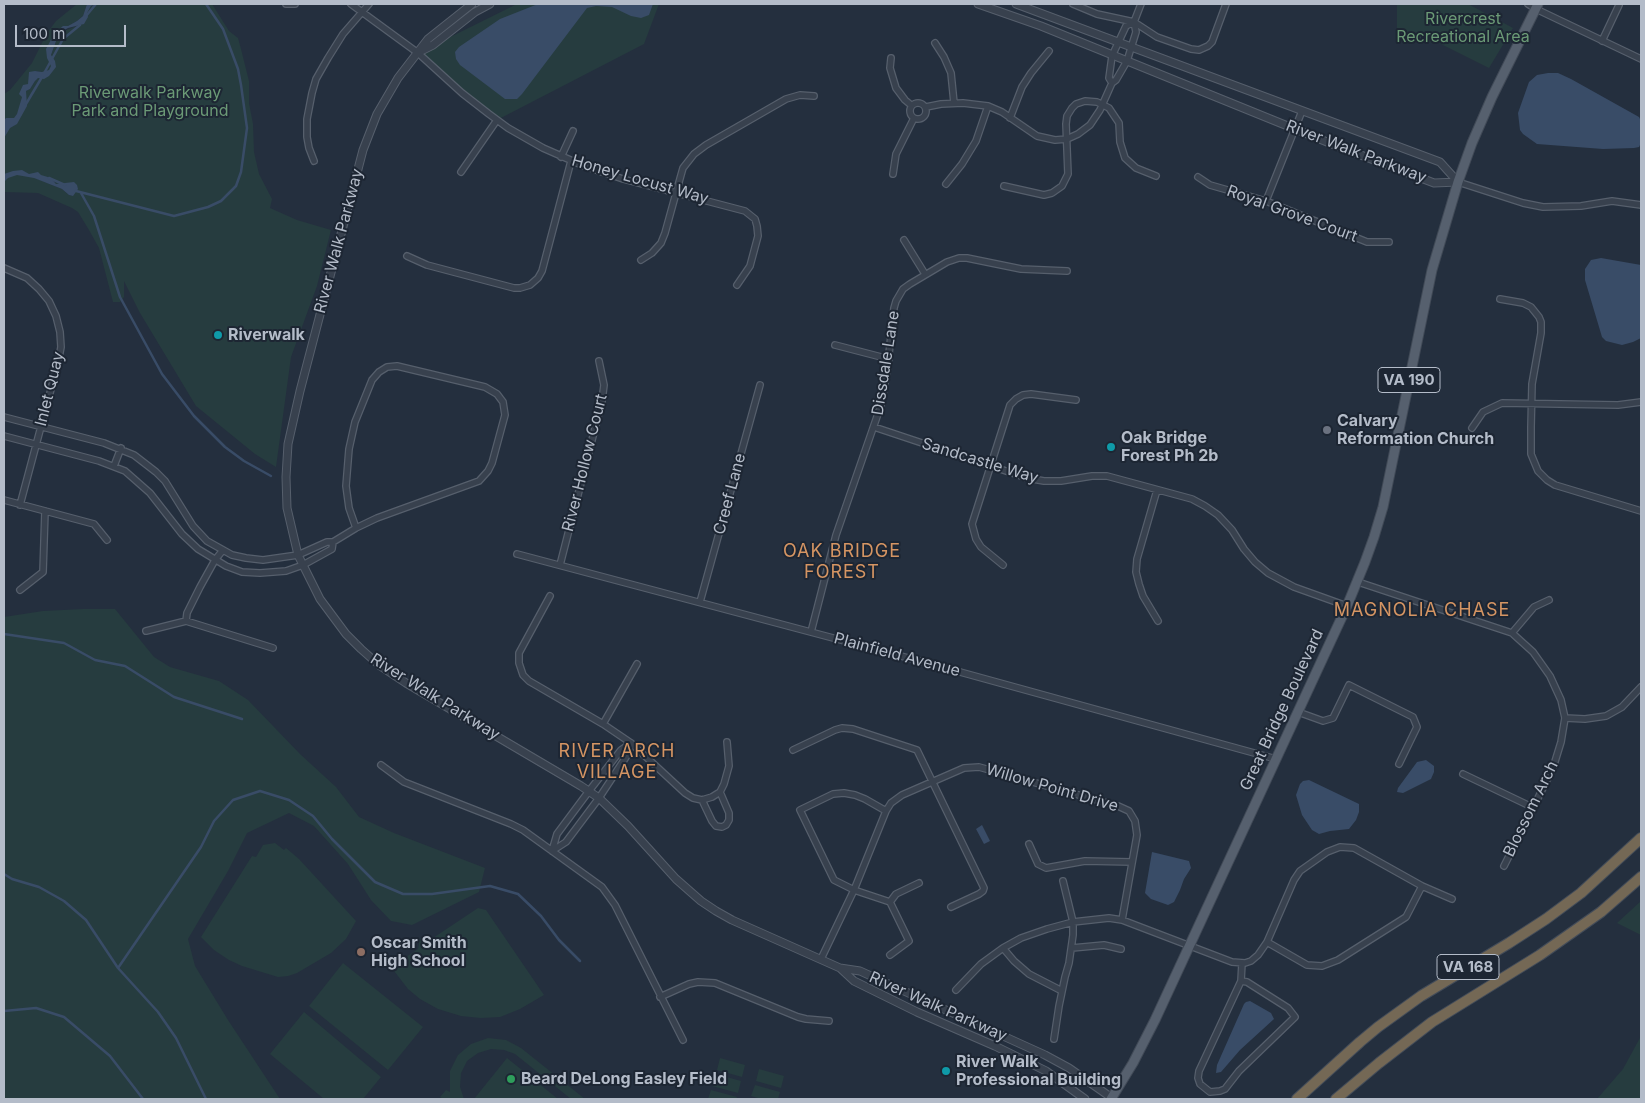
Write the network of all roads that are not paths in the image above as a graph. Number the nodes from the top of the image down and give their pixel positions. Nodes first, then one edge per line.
1 (286, 4) edge
2 (294, 4) edge
3 (351, 4) edge
4 (369, 4) edge
5 (472, 4) edge
6 (490, 4) edge
7 (978, 4) edge
8 (1016, 4) edge
9 (1072, 4) edge
10 (1141, 4) edge
11 (1226, 4) edge
12 (1619, 4) edge
13 (1534, 5) edge
14 (362, 11) junction
15 (1134, 22) junction
16 (1602, 40) junction
17 (1118, 42) junction
18 (935, 43) dead end
19 (1132, 48) junction
20 (1049, 51) dead end
21 (418, 53) junction
22 (1112, 56) junction
23 (891, 58) dead end
24 (1641, 59) edge
25 (1127, 62) junction
26 (1112, 83) junction
27 (814, 96) dead end
28 (954, 103) junction
29 (1102, 104) junction
30 (912, 105) junction
31 (988, 106) junction
32 (926, 107) junction
33 (1302, 111) junction
34 (914, 118) junction
35 (1010, 118) junction
36 (497, 120) junction
37 (1295, 129) junction
38 (573, 131) dead end
39 (1067, 139) junction
40 (561, 157) junction
41 (314, 161) dead end
42 (571, 161) junction
43 (461, 172) dead end
44 (893, 174) dead end
45 (1156, 176) dead end
46 (1198, 177) dead end
47 (1458, 182) junction
48 (946, 184) dead end
49 (1004, 186) dead end
50 (676, 192) junction
51 (1266, 202) junction
52 (1641, 205) edge
53 (904, 240) dead end
54 (1389, 242) dead end
55 (407, 256) dead end
56 (641, 260) dead end
57 (4, 268) edge
58 (1067, 271) dead end
59 (925, 274) junction
60 (738, 285) dead end
61 (1500, 298) dead end
62 (835, 345) dead end
63 (889, 359) junction
64 (599, 361) dead end
65 (760, 385) dead end
66 (1076, 400) dead end
67 (1532, 402) junction
68 (1641, 402) edge
69 (4, 417) edge
70 (41, 426) junction
71 (874, 427) junction
72 (1472, 428) dead end
73 (4, 436) edge
74 (36, 445) junction
75 (121, 448) junction
76 (114, 466) junction
77 (991, 467) junction
78 (1157, 490) junction
79 (4, 500) edge
80 (20, 504) junction
81 (45, 511) junction
82 (1641, 511) edge
83 (356, 528) junction
84 (107, 540) dead end
85 (333, 542) junction
86 (223, 550) junction
87 (517, 554) dead end
88 (298, 555) junction
89 (215, 560) junction
90 (303, 565) junction
91 (560, 565) junction
92 (1003, 565) dead end
93 (1358, 582) junction
94 (20, 590) dead end
95 (550, 596) dead end
96 (1549, 600) dead end
97 (700, 602) junction
98 (1347, 606) junction
99 (1158, 621) dead end
100 (186, 622) junction
101 (146, 631) dead end
102 (811, 632) junction
103 (1512, 633) junction
104 (273, 648) dead end
105 (637, 664) dead end
106 (1641, 687) edge
107 (1298, 712) junction
108 (1565, 718) junction
109 (603, 724) junction
110 (727, 742) dead end
111 (631, 743) junction
112 (793, 750) dead end
113 (1276, 759) junction
114 (1399, 764) dead end
115 (381, 765) dead end
116 (1463, 774) dead end
117 (933, 781) junction
118 (589, 791) junction
119 (720, 792) junction
120 (598, 798) junction
121 (702, 800) junction
122 (1532, 807) junction
123 (886, 811) junction
124 (1641, 838) edge
125 (1030, 844) dead end
126 (552, 851) junction
127 (1132, 862) junction
128 (1504, 866) dead end
129 (1641, 877) edge
130 (1063, 881) dead end
131 (919, 883) dead end
132 (1422, 886) junction
133 (854, 890) junction
134 (1452, 900) dead end
135 (890, 902) junction
136 (951, 907) dead end
137 (1122, 920) junction
138 (1074, 922) junction
139 (1266, 942) junction
140 (1189, 945) junction
141 (1003, 948) junction
142 (1072, 948) junction
143 (1120, 949) dead end
144 (890, 955) dead end
145 (821, 959) junction
146 (1242, 963) junction
147 (840, 968) junction
148 (1241, 981) junction
149 (956, 990) dead end
150 (1062, 990) junction
151 (660, 997) junction
152 (829, 1021) dead end
153 (1054, 1039) dead end
154 (682, 1040) dead end
155 (1086, 1099) edge
156 (1111, 1099) edge
157 (1297, 1099) edge
158 (1336, 1099) edge

1 - 2 street
3 - 14 street, Honey Locust Way
4 - 14 street
5 - 21 street, River Walk Parkway
6 - 21 street, River Walk Parkway
7 - 22 street, River Walk Parkway
8 - 17 street, River Walk Parkway
9 - 15 street
10 - 15 street
11 - 15 street
12 - 16 street
13 - 16 street
13 - 47 main road, Great Bridge Boulevard / VA 190
14 - 21 street, Honey Locust Way
14 - 41 street
15 - 17 street
15 - 19 street
16 - 24 street
17 - 19 street, River Walk Parkway
17 - 22 street
18 - 28 street
19 - 25 street
19 - 33 street, River Walk Parkway
20 - 35 street
21 - 36 street, Honey Locust Way
21 - 88 street, River Walk Parkway
22 - 25 street, River Walk Parkway
22 - 26 street
23 - 30 street
25 - 26 street
25 - 37 street, River Walk Parkway
26 - 29 street
27 - 50 street
28 - 31 street
28 - 32 street
29 - 39 street
29 - 39 street
29 - 45 street
30 - 32 street
30 - 34 street
31 - 35 street
31 - 48 street
32 - 34 street
33 - 37 street
33 - 47 street, River Walk Parkway
34 - 44 street
35 - 39 street
36 - 40 street, Honey Locust Way
36 - 43 street
37 - 47 street, River Walk Parkway
37 - 51 street
38 - 40 street
39 - 49 street
40 - 42 street, Honey Locust Way
42 - 50 street, Honey Locust Way
42 - 55 street
46 - 51 street, Royal Grove Court
47 - 52 street
47 - 93 main road, Great Bridge Boulevard / VA 190
50 - 56 street
50 - 60 street, Honey Locust Way
51 - 54 street, Royal Grove Court
53 - 59 street
57 - 70 street, Inlet Quay
58 - 59 street, Dissdale Lane
59 - 63 street, Dissdale Lane
61 - 67 street
62 - 63 street
63 - 71 street, Dissdale Lane
64 - 91 street, River Hollow Court
65 - 97 street, Creef Lane
66 - 77 street
67 - 68 street
67 - 72 street
67 - 82 street
69 - 70 street
70 - 74 street, Inlet Quay
70 - 75 street
71 - 77 street, Sandcastle Way
71 - 102 street, Dissdale Lane
73 - 74 street
74 - 76 street
74 - 80 street, Inlet Quay
75 - 76 street
75 - 86 street
76 - 89 street
77 - 78 street, Sandcastle Way
77 - 92 street
78 - 98 street, Sandcastle Way
78 - 99 street
79 - 80 street
80 - 81 street
81 - 84 street
81 - 94 street
83 - 83 street
83 - 85 street
85 - 88 street
85 - 90 street
86 - 88 street
86 - 89 street
87 - 91 street, Plainfield Avenue
88 - 90 street, River Walk Parkway
89 - 90 street
89 - 100 street
90 - 118 street, River Walk Parkway
91 - 97 street, Plainfield Avenue
93 - 98 main road, Great Bridge Boulevard / VA 190
93 - 103 street, Blossom Arch
95 - 109 street
96 - 103 street
97 - 102 street, Plainfield Avenue
98 - 107 main road, Great Bridge Boulevard / VA 190
100 - 101 street
100 - 104 street
102 - 113 street, Plainfield Avenue
103 - 108 street, Blossom Arch
105 - 109 street
106 - 108 street
107 - 113 main road, Great Bridge Boulevard / VA 190
107 - 114 street
108 - 122 street, Blossom Arch
109 - 111 street
110 - 119 street
111 - 118 street
111 - 120 street
111 - 121 street
112 - 117 street
113 - 140 main road, Great Bridge Boulevard / VA 190
115 - 126 street
116 - 122 street
117 - 123 street, Willow Point Drive
117 - 127 street, Willow Point Drive
117 - 136 street
118 - 120 street, River Walk Parkway
118 - 126 street
119 - 121 street
119 - 121 street
120 - 126 street
120 - 145 street, River Walk Parkway
122 - 128 street, Blossom Arch
123 - 133 street, Willow Point Drive
123 - 133 street
124 - 157 highway, VA 168
125 - 127 street
126 - 151 street
127 - 137 street, Willow Point Drive
129 - 158 highway, VA 168
130 - 138 street
131 - 135 street
132 - 134 street
132 - 139 street
132 - 139 street
133 - 135 street
133 - 145 street, Willow Point Drive
135 - 144 street
137 - 138 street
137 - 140 street
138 - 141 street
138 - 142 street
139 - 146 street
140 - 146 street
140 - 156 main road, Great Bridge Boulevard / VA 190
141 - 149 street
141 - 150 street
142 - 143 street
142 - 150 street
145 - 147 street, River Walk Parkway
146 - 148 street
147 - 155 street, River Walk Parkway
147 - 156 street, River Walk Parkway
148 - 148 street
150 - 153 street
151 - 152 street
151 - 154 street

